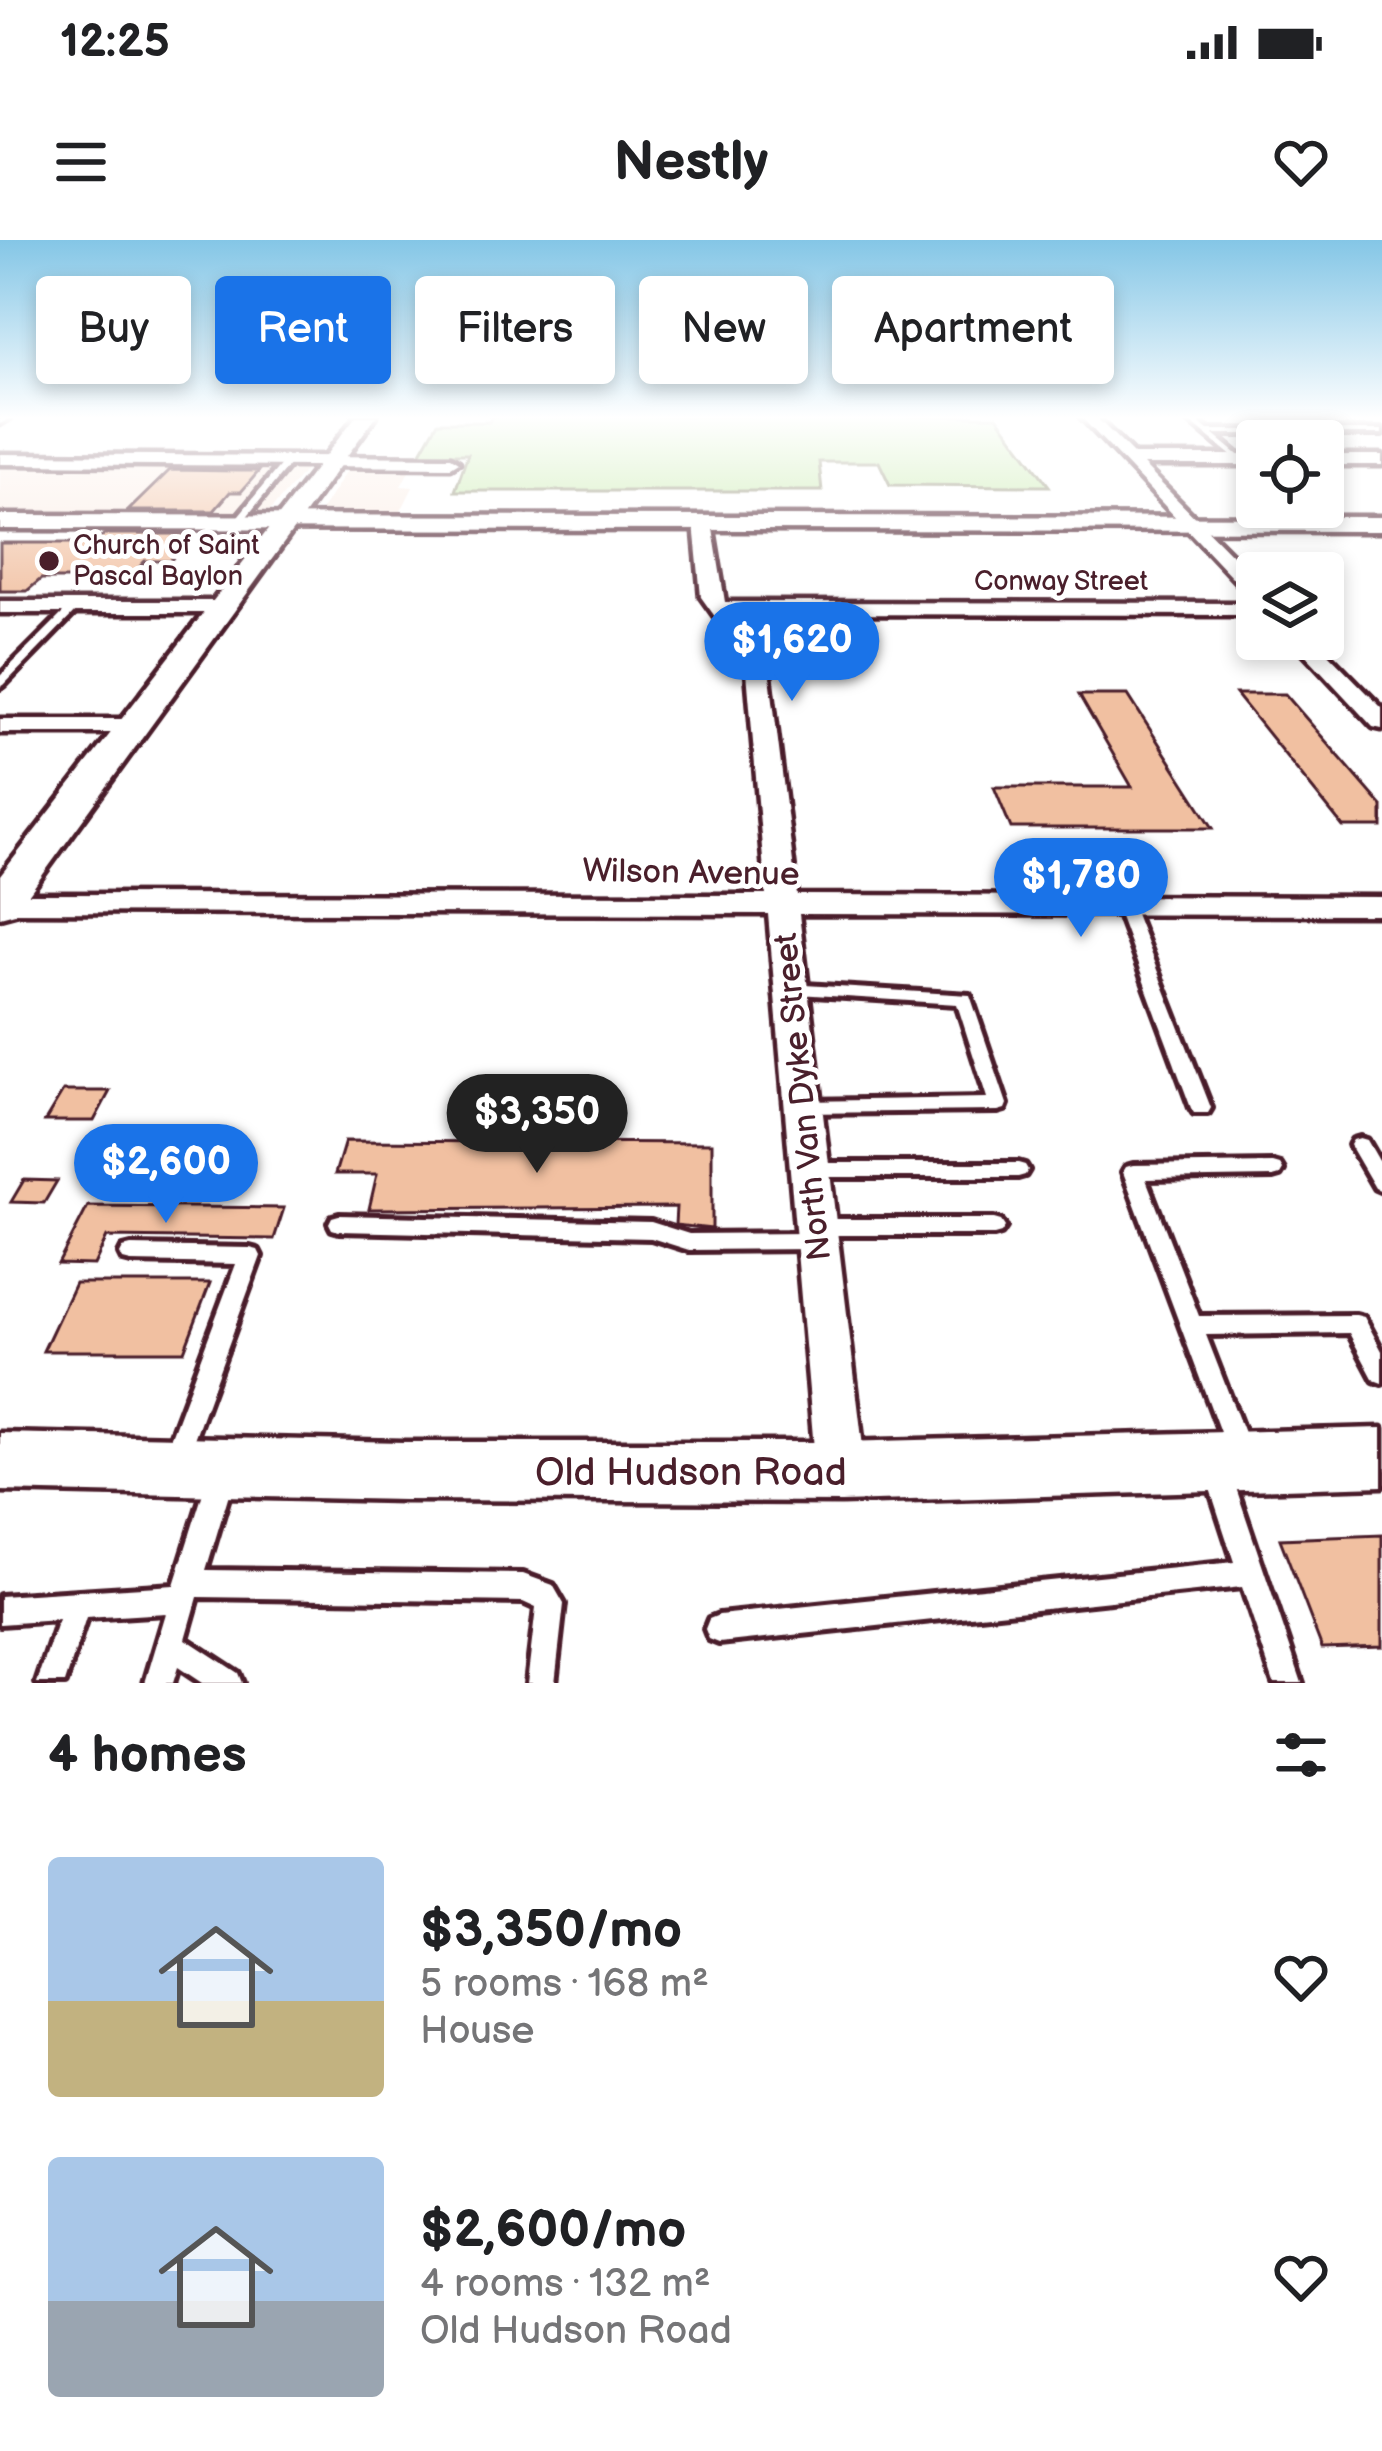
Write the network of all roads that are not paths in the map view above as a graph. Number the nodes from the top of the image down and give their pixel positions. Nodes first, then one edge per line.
1 (270, 483) edge
2 (316, 483) edge
3 (1152, 483) edge
4 (0, 522) edge
5 (287, 522) junction
6 (237, 523) junction
7 (704, 523) junction
8 (1190, 524) junction
9 (1382, 524) edge
10 (1236, 571) edge
11 (0, 607) edge
12 (75, 607) junction
13 (224, 607) junction
14 (721, 608) junction
15 (1236, 609) edge
16 (1322, 660) edge
17 (0, 683) edge
18 (1382, 722) edge
19 (0, 726) edge
20 (134, 726) junction
21 (0, 904) edge
22 (782, 906) junction
23 (1124, 906) junction
24 (1382, 906) edge
25 (788, 989) junction
26 (800, 1108) junction
27 (1201, 1108) dead end
28 (1360, 1145) dead end
29 (808, 1170) junction
30 (1018, 1170) dead end
31 (1273, 1170) dead end
32 (1382, 1183) edge
33 (339, 1223) dead end
34 (994, 1227) dead end
35 (816, 1234) junction
36 (131, 1254) dead end
37 (1192, 1326) junction
38 (1382, 1372) edge
39 (1382, 1457) edge
40 (0, 1462) edge
41 (1229, 1463) junction
42 (198, 1466) junction
43 (841, 1472) junction
44 (1252, 1574) junction
45 (186, 1591) junction
46 (76, 1605) junction
47 (0, 1610) edge
48 (718, 1629) dead end
49 (170, 1645) junction
50 (51, 1683) edge
51 (159, 1683) edge
52 (228, 1683) edge
53 (541, 1683) edge
54 (1288, 1683) edge

1 - 6 lane
2 - 5 main road
3 - 8 street
4 - 6 street
5 - 6 street
5 - 7 street
5 - 13 main road
7 - 8 street
7 - 14 street, North Van Dyke Street
8 - 9 street
8 - 10 street
11 - 12 street
12 - 13 street
12 - 17 lane
13 - 20 main road
14 - 15 street, Conway Street
14 - 22 street, North Van Dyke Street
16 - 18 street
19 - 20 street
20 - 21 main road
21 - 22 street, Wilson Avenue
22 - 23 street, Wilson Avenue
22 - 25 street, North Van Dyke Street
23 - 24 street, Wilson Avenue
23 - 27 lane
25 - 26 street, North Van Dyke Street
25 - 26 lane
26 - 29 street, North Van Dyke Street
28 - 32 lane
29 - 30 lane
29 - 35 street, North Van Dyke Street
31 - 37 lane
33 - 35 lane
34 - 35 lane
35 - 43 street, North Van Dyke Street
36 - 42 lane
37 - 38 lane
37 - 41 lane
39 - 41 street, Old Hudson Road
40 - 42 street, Old Hudson Road
41 - 43 street, Old Hudson Road
41 - 44 lane
42 - 43 street, Old Hudson Road
42 - 45 lane
44 - 48 lane
44 - 54 lane
45 - 46 lane
45 - 49 lane
45 - 53 lane
46 - 47 lane
46 - 50 lane
49 - 51 lane
49 - 52 lane

